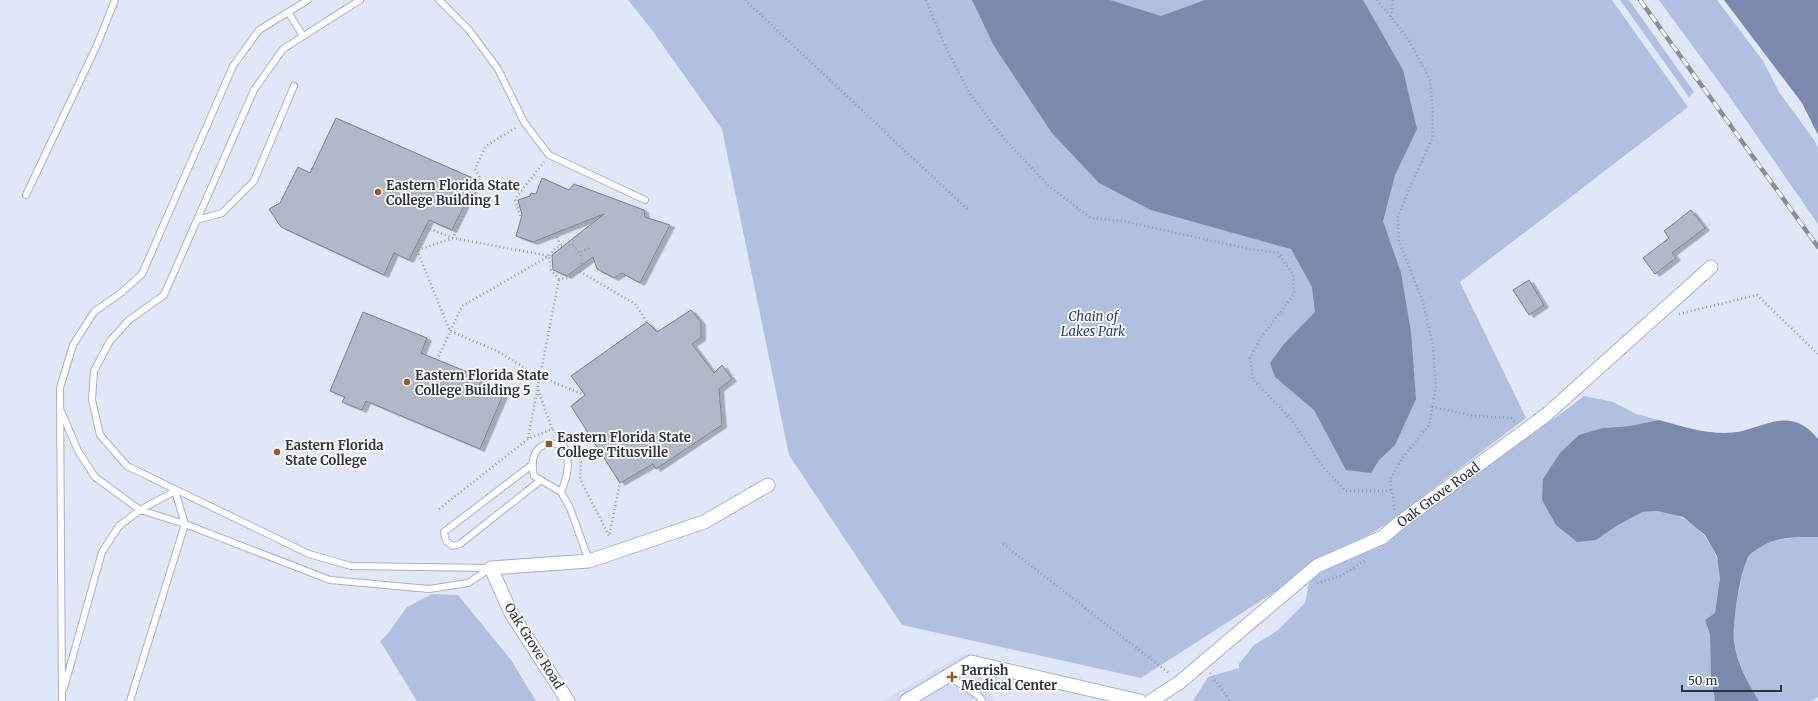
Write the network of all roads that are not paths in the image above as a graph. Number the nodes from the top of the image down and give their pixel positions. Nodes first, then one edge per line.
1 (115, 0) edge
2 (308, 0) edge
3 (360, 0) edge
4 (439, 0) edge
5 (288, 12) junction
6 (303, 36) junction
7 (294, 86) dead end
8 (26, 195) dead end
9 (645, 200) dead end
10 (197, 220) junction
11 (1711, 267) dead end
12 (60, 407) junction
13 (533, 464) junction
14 (541, 480) junction
15 (768, 485) dead end
16 (175, 491) junction
17 (561, 492) junction
18 (140, 510) junction
19 (185, 524) junction
20 (589, 561) junction
21 (491, 568) junction
22 (948, 676) junction
23 (62, 698) edge
24 (130, 701) edge
25 (568, 701) edge
26 (906, 701) edge
27 (982, 701) edge
28 (1140, 701) edge
29 (1151, 701) edge

1 - 8 lane
2 - 5 lane
3 - 6 lane
4 - 9 lane
5 - 6 lane
5 - 12 lane
6 - 10 lane
7 - 10 lane
10 - 16 lane
11 - 29 street, Oak Grove Road
12 - 18 lane
12 - 23 lane
13 - 14 lane
13 - 14 lane
13 - 17 lane
14 - 17 lane
15 - 20 street
16 - 18 lane
16 - 19 lane
16 - 21 lane
17 - 20 lane
18 - 19 lane
18 - 23 lane
19 - 21 lane
19 - 24 lane
20 - 21 street
21 - 25 street, Oak Grove Road
22 - 26 street
22 - 27 lane
22 - 28 street

